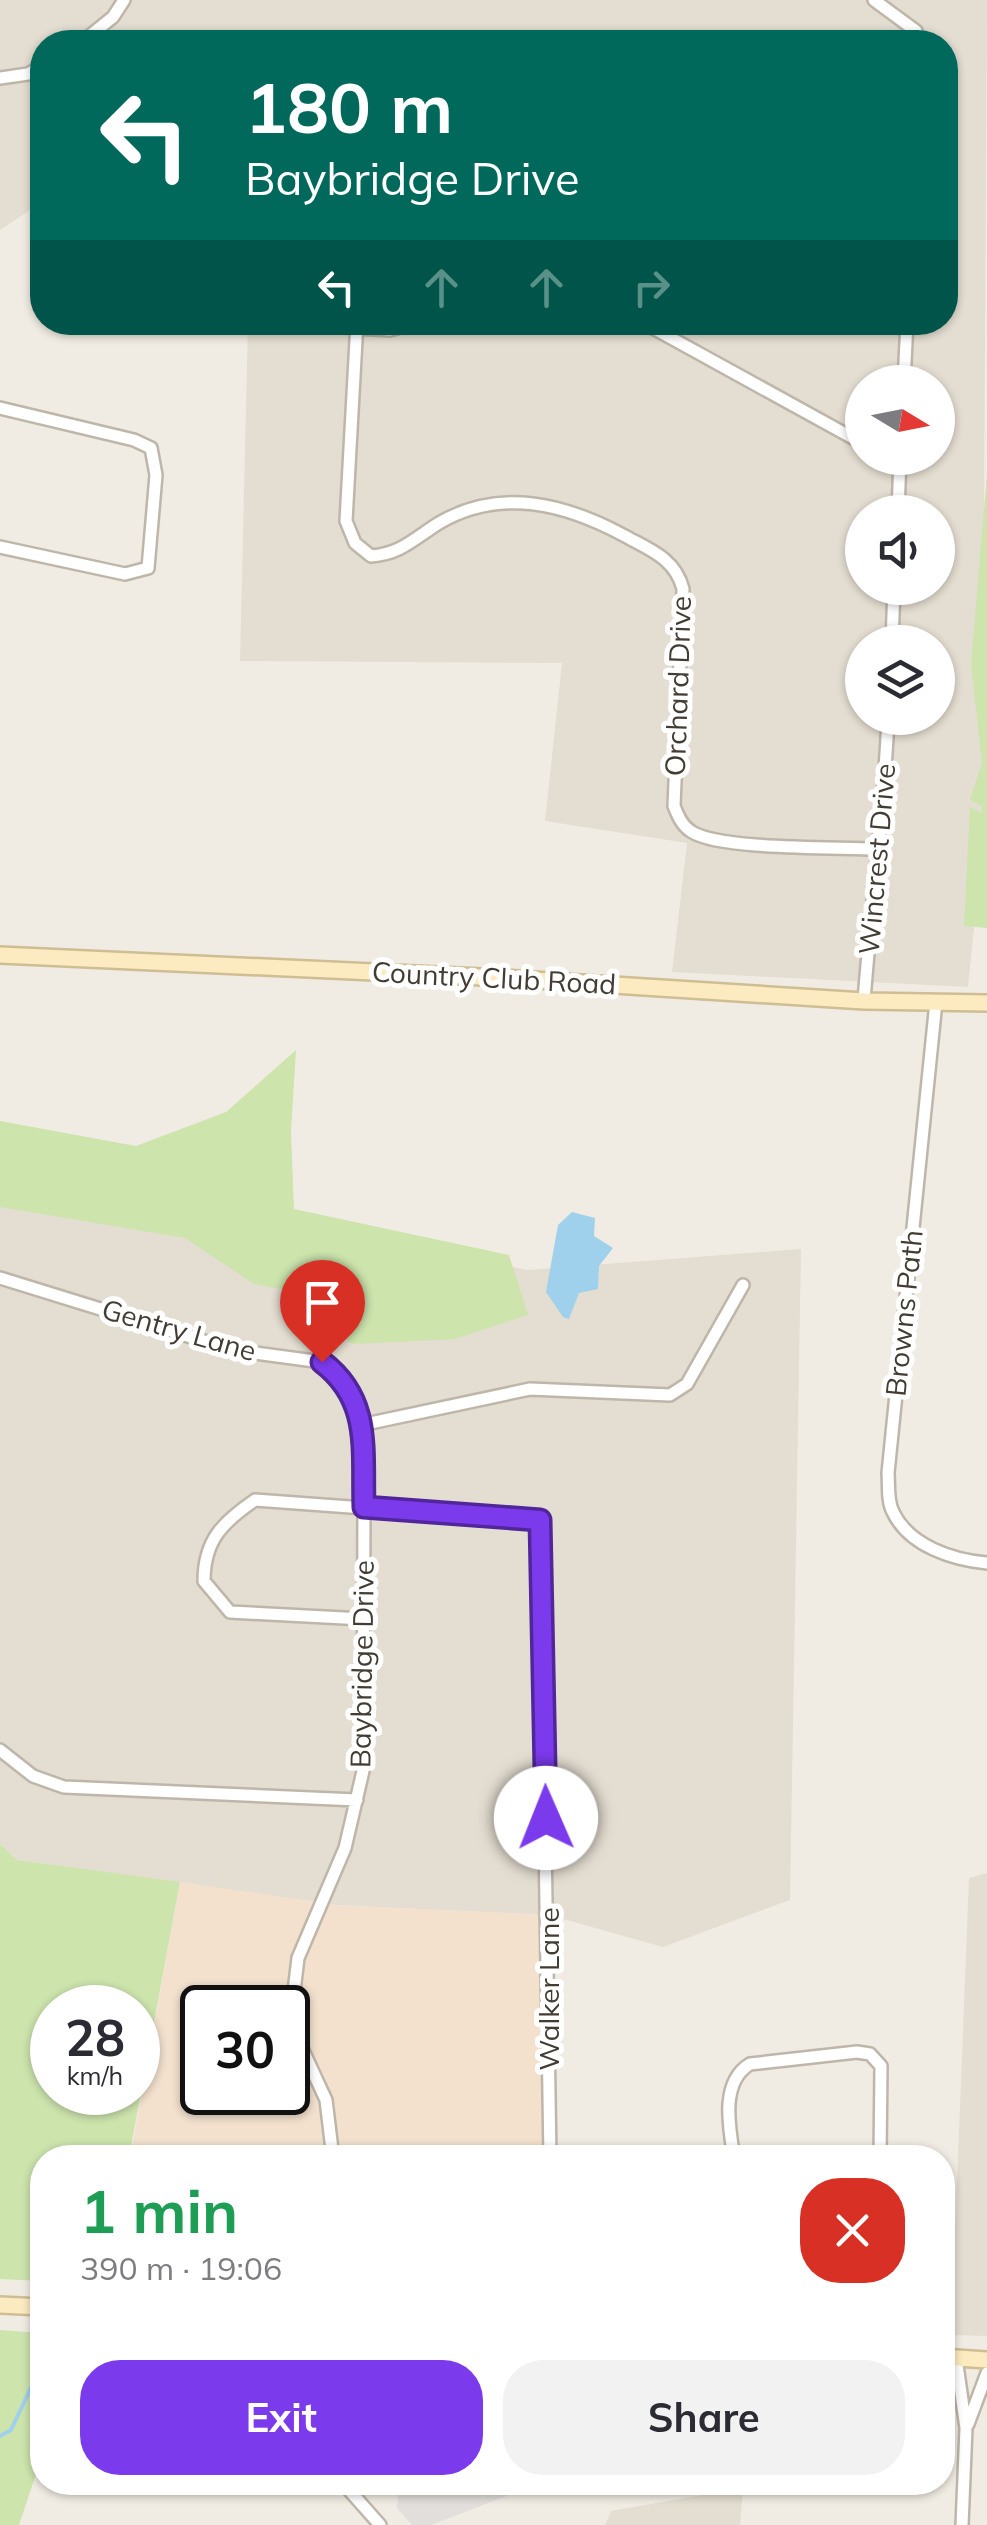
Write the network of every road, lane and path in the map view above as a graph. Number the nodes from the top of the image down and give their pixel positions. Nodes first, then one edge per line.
1 (124, 0) edge
2 (874, 0) edge
3 (96, 30) edge
4 (916, 30) edge
5 (30, 69) edge
6 (0, 78) edge
7 (356, 335) edge
8 (666, 335) edge
9 (906, 335) edge
10 (905, 365) edge
11 (0, 408) edge
12 (845, 434) edge
13 (0, 548) edge
14 (887, 735) edge
15 (874, 849) junction
16 (0, 955) edge
17 (864, 1001) junction
18 (936, 1002) junction
19 (987, 1003) edge
20 (0, 1278) edge
21 (744, 1285) dead end
22 (361, 1425) junction
23 (364, 1507) junction
24 (987, 1563) edge
25 (363, 1619) junction
26 (0, 1750) edge
27 (358, 1800) junction
28 (331, 2145) edge
29 (550, 2145) edge
30 (733, 2145) edge
31 (880, 2145) edge
32 (0, 2305) edge
33 (30, 2306) edge
34 (955, 2358) edge
35 (987, 2360) edge
36 (987, 2373) edge
37 (955, 2383) edge
38 (966, 2428) junction
39 (353, 2495) edge
40 (380, 2525) edge
41 (962, 2525) edge

1 - 3 street
2 - 4 street
5 - 6 street
7 - 15 street, Orchard Drive
8 - 12 street
9 - 10 street
11 - 13 street
14 - 15 street, Wincrest Drive
15 - 17 street, Wincrest Drive
16 - 17 street, Country Club Road
17 - 18 street, Country Club Road
18 - 19 street, Country Club Road
18 - 24 street, Browns Path
20 - 22 street, Gentry Lane
21 - 22 street
22 - 23 street, Gentry Lane
23 - 25 street, Baybridge Drive
23 - 25 street
23 - 29 street, Walker Lane
25 - 27 street, Baybridge Drive
26 - 27 street
27 - 28 street, Baybridge Drive
30 - 31 street
32 - 33 street
34 - 35 street
36 - 38 street
37 - 38 street
38 - 41 street
39 - 40 street

